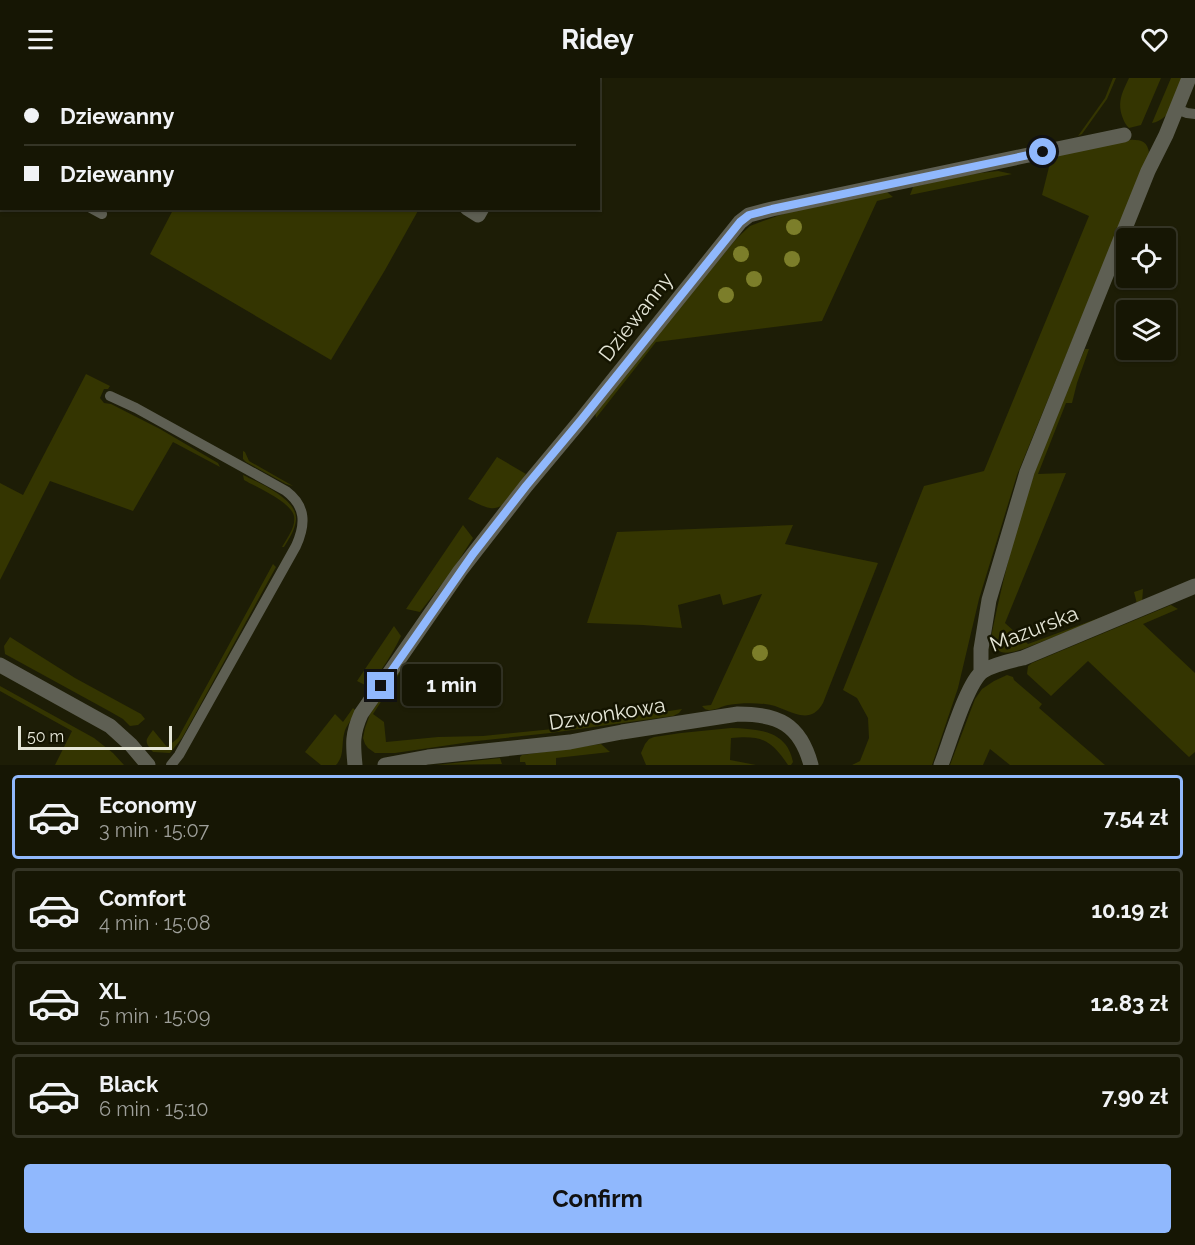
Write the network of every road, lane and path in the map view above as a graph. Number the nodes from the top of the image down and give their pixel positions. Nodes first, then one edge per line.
1 (1189, 78) edge
2 (1176, 109) junction
3 (1195, 114) edge
4 (1124, 135) dead end
5 (95, 210) edge
6 (470, 210) edge
7 (481, 210) edge
8 (102, 214) dead end
9 (110, 396) dead end
10 (1195, 586) edge
11 (0, 665) edge
12 (981, 672) junction
13 (148, 765) edge
14 (171, 765) edge
15 (355, 765) edge
16 (385, 765) edge
17 (811, 765) edge
18 (941, 765) edge

1 - 2 street
2 - 3 lane
2 - 12 street
4 - 15 street, Dziewanny
5 - 8 lane
6 - 7 street
9 - 14 lane
10 - 12 street, Mazurska
11 - 13 street
12 - 18 street, Mazurska
16 - 17 street, Dzwonkowa

